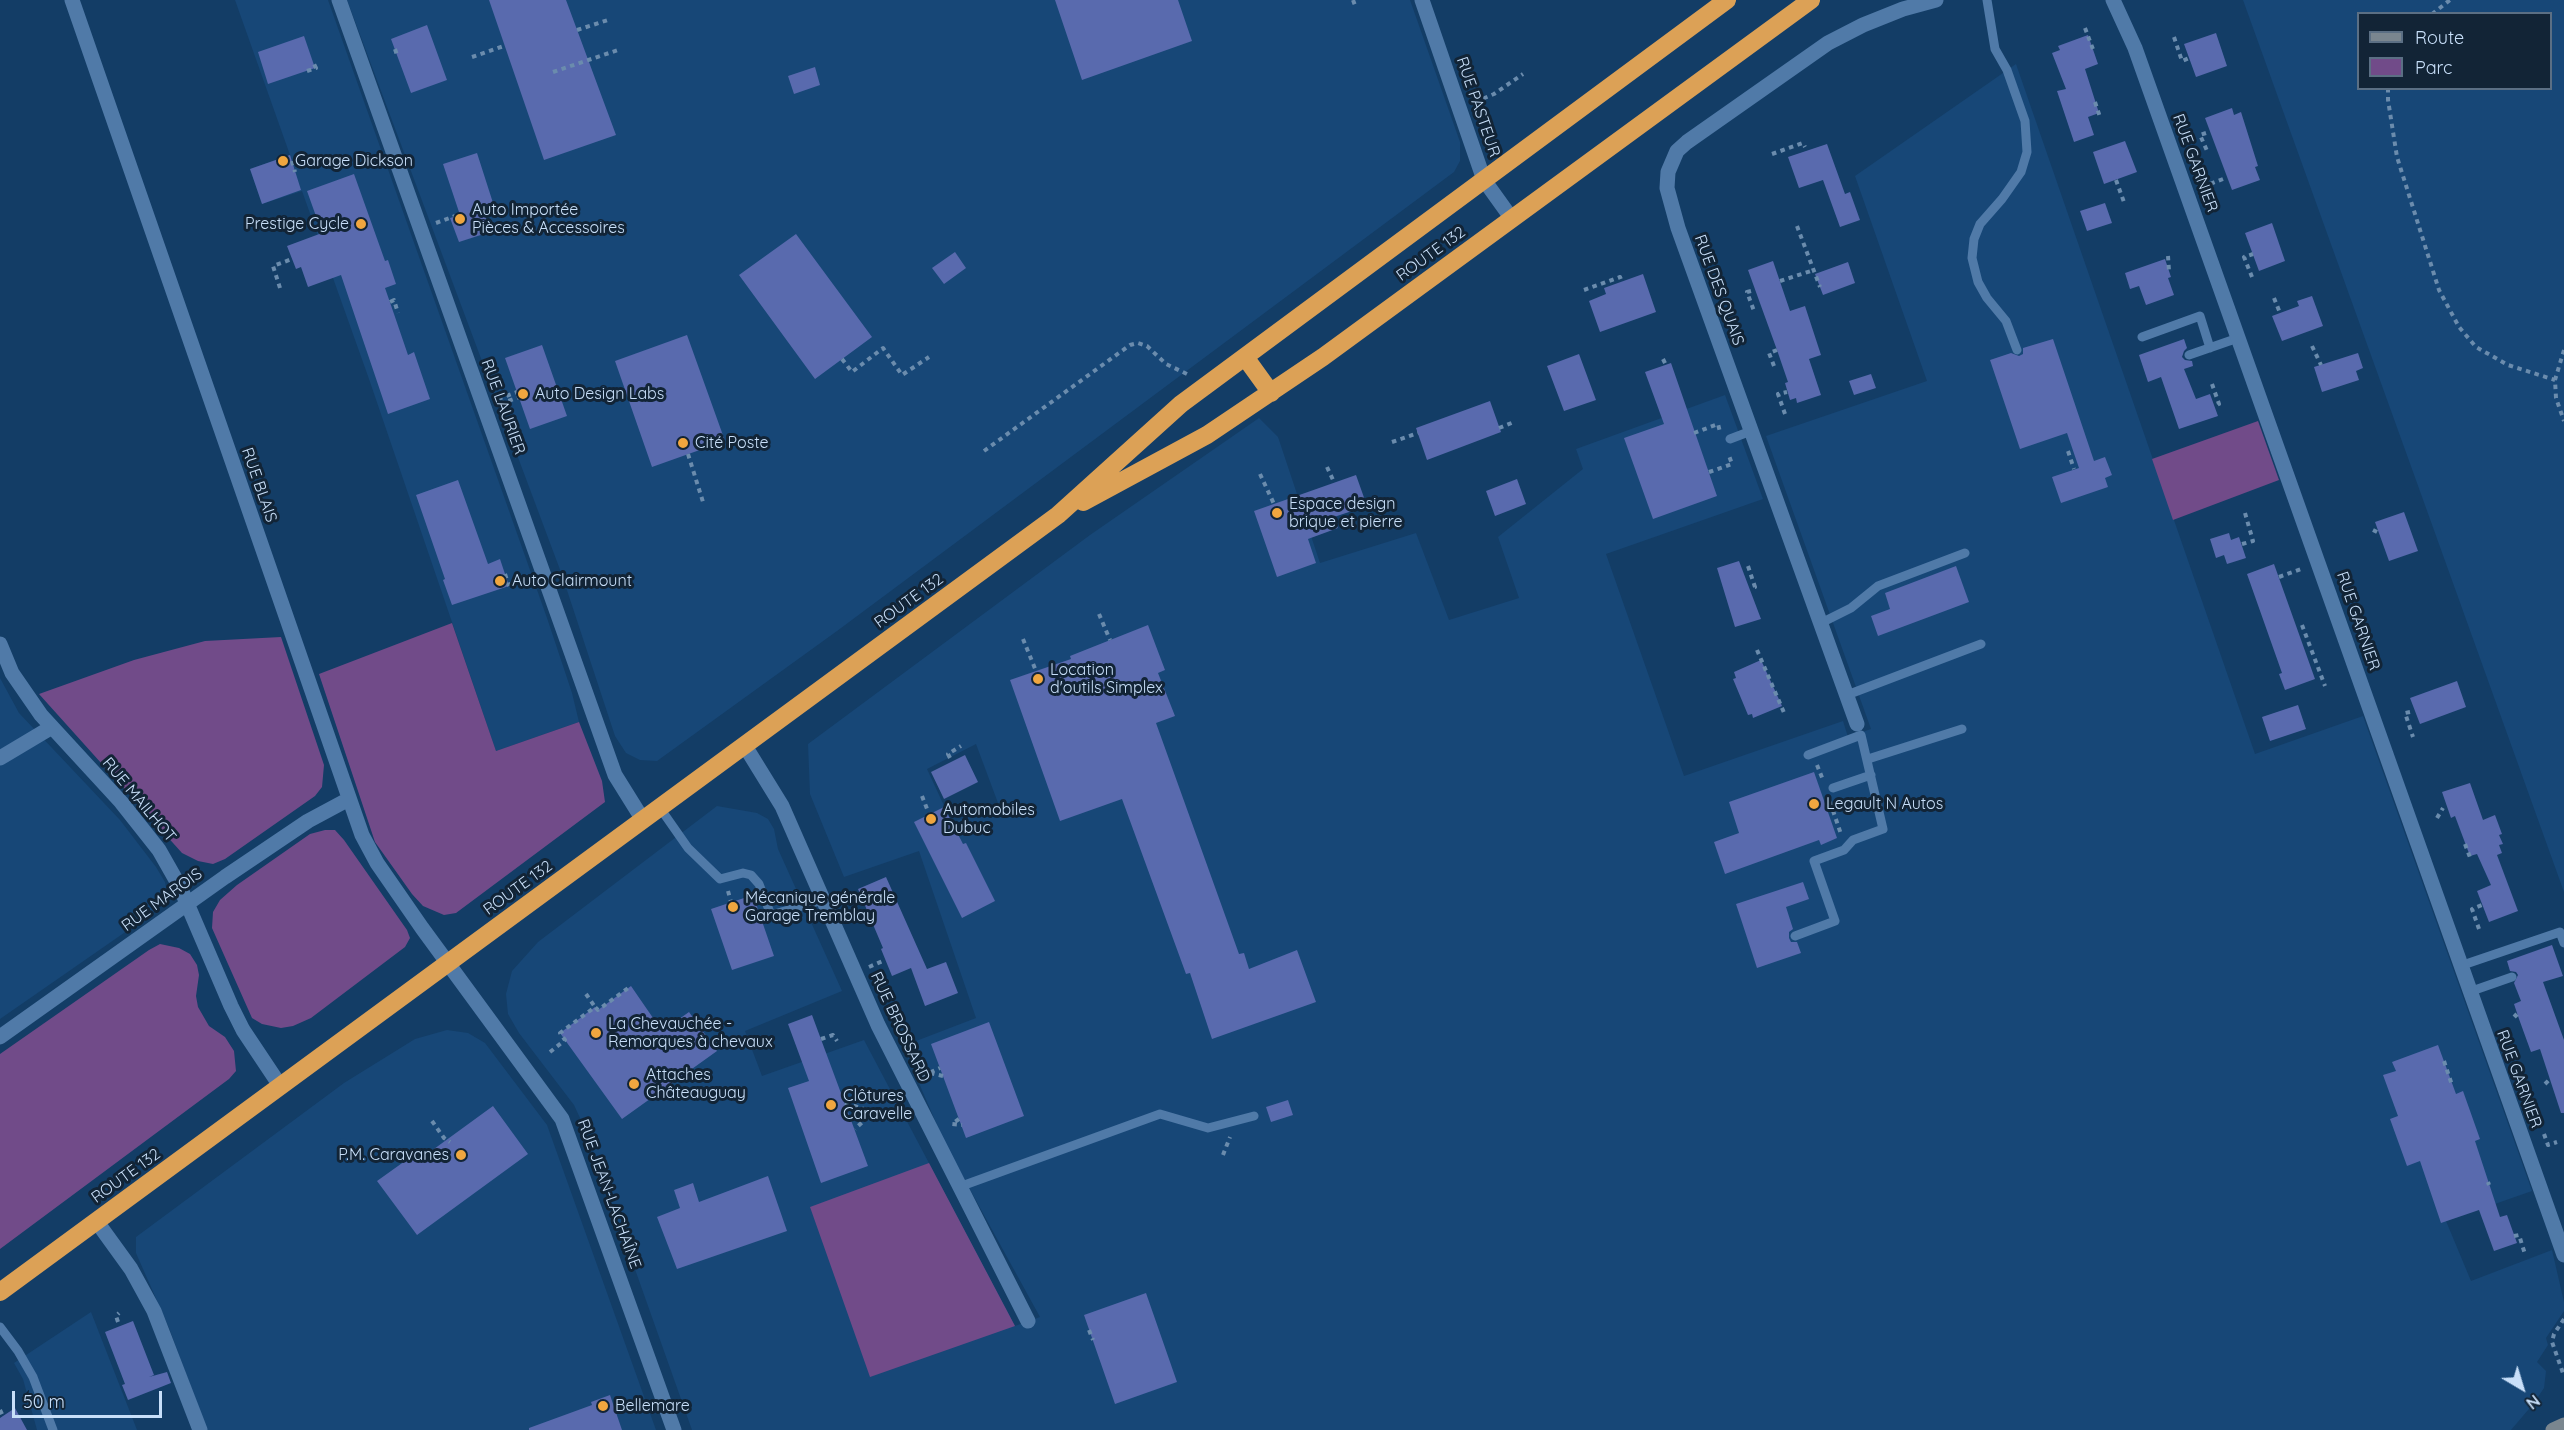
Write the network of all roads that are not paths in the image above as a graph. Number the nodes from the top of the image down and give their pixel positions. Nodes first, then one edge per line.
1 (72, 0) edge
2 (339, 0) edge
3 (1422, 0) edge
4 (1727, 0) edge
5 (1811, 0) edge
6 (1936, 0) edge
7 (1987, 0) edge
8 (2113, 0) edge
9 (1484, 180) junction
10 (1512, 219) junction
11 (2142, 337) dead end
12 (2238, 339) junction
13 (2210, 348) junction
14 (2017, 350) dead end
15 (2189, 355) dead end
16 (1245, 357) junction
17 (1271, 393) junction
18 (1751, 431) junction
19 (1730, 439) dead end
20 (1058, 515) junction
21 (1965, 553) dead end
22 (1821, 623) junction
23 (0, 644) edge
24 (1981, 644) dead end
25 (1847, 695) junction
26 (1857, 723) dead end
27 (51, 727) junction
28 (1962, 729) dead end
29 (745, 746) junction
30 (1808, 755) dead end
31 (0, 758) edge
32 (1868, 759) junction
33 (1871, 775) junction
34 (1833, 788) dead end
35 (349, 799) junction
36 (660, 808) junction
37 (643, 820) junction
38 (823, 900) junction
39 (187, 905) junction
40 (1795, 936) dead end
41 (2564, 943) edge
42 (448, 964) junction
43 (2460, 966) junction
44 (2512, 977) dead end
45 (2469, 992) junction
46 (0, 1037) edge
47 (280, 1087) junction
48 (1254, 1116) dead end
49 (959, 1187) junction
50 (98, 1222) junction
51 (2564, 1255) edge
52 (0, 1292) edge
53 (1028, 1321) dead end
54 (0, 1327) edge
55 (2564, 1425) edge
56 (53, 1430) edge
57 (200, 1430) edge
58 (674, 1430) edge
59 (2553, 1430) edge

1 - 35 street, RUE BLAIS
2 - 37 street, RUE LAURIER
3 - 9 street, RUE PASTEUR
4 - 9 highway, ROUTE 132
5 - 10 highway, ROUTE 132
6 - 18 street, RUE DES QUAIS
7 - 14 lane
8 - 12 street, RUE GARNIER
9 - 10 street, RUE PASTEUR
9 - 16 highway, ROUTE 132
10 - 17 highway, ROUTE 132
11 - 13 lane
12 - 13 lane
12 - 43 street, RUE GARNIER
13 - 15 lane
16 - 17 highway
16 - 20 highway, ROUTE 132
17 - 20 highway, ROUTE 132
18 - 19 lane
18 - 22 street, RUE DES QUAIS
20 - 29 highway, ROUTE 132
21 - 22 lane
22 - 25 street, RUE DES QUAIS
23 - 27 street, RUE MAILHOT
24 - 25 lane
25 - 26 street, RUE DES QUAIS
27 - 31 street
27 - 39 street, RUE MAILHOT
28 - 32 lane
29 - 36 highway, ROUTE 132
29 - 38 street, RUE BROSSARD
30 - 32 lane
32 - 33 lane
33 - 34 lane
33 - 40 lane
35 - 39 street, RUE MAROIS
35 - 42 street, RUE BLAIS
36 - 37 highway, ROUTE 132
36 - 38 lane
37 - 42 highway, ROUTE 132
38 - 49 street, RUE BROSSARD
39 - 46 street, RUE MAROIS
39 - 47 street, RUE MAILHOT
41 - 43 lane
42 - 47 highway, ROUTE 132
42 - 58 street, RUE JEAN-LACHAÎNE
43 - 45 street, RUE GARNIER
44 - 45 lane
45 - 51 street, RUE GARNIER
47 - 50 highway, ROUTE 132
48 - 49 lane
49 - 53 street, RUE BROSSARD
50 - 52 highway, ROUTE 132
50 - 57 street
54 - 56 lane
55 - 59 street

